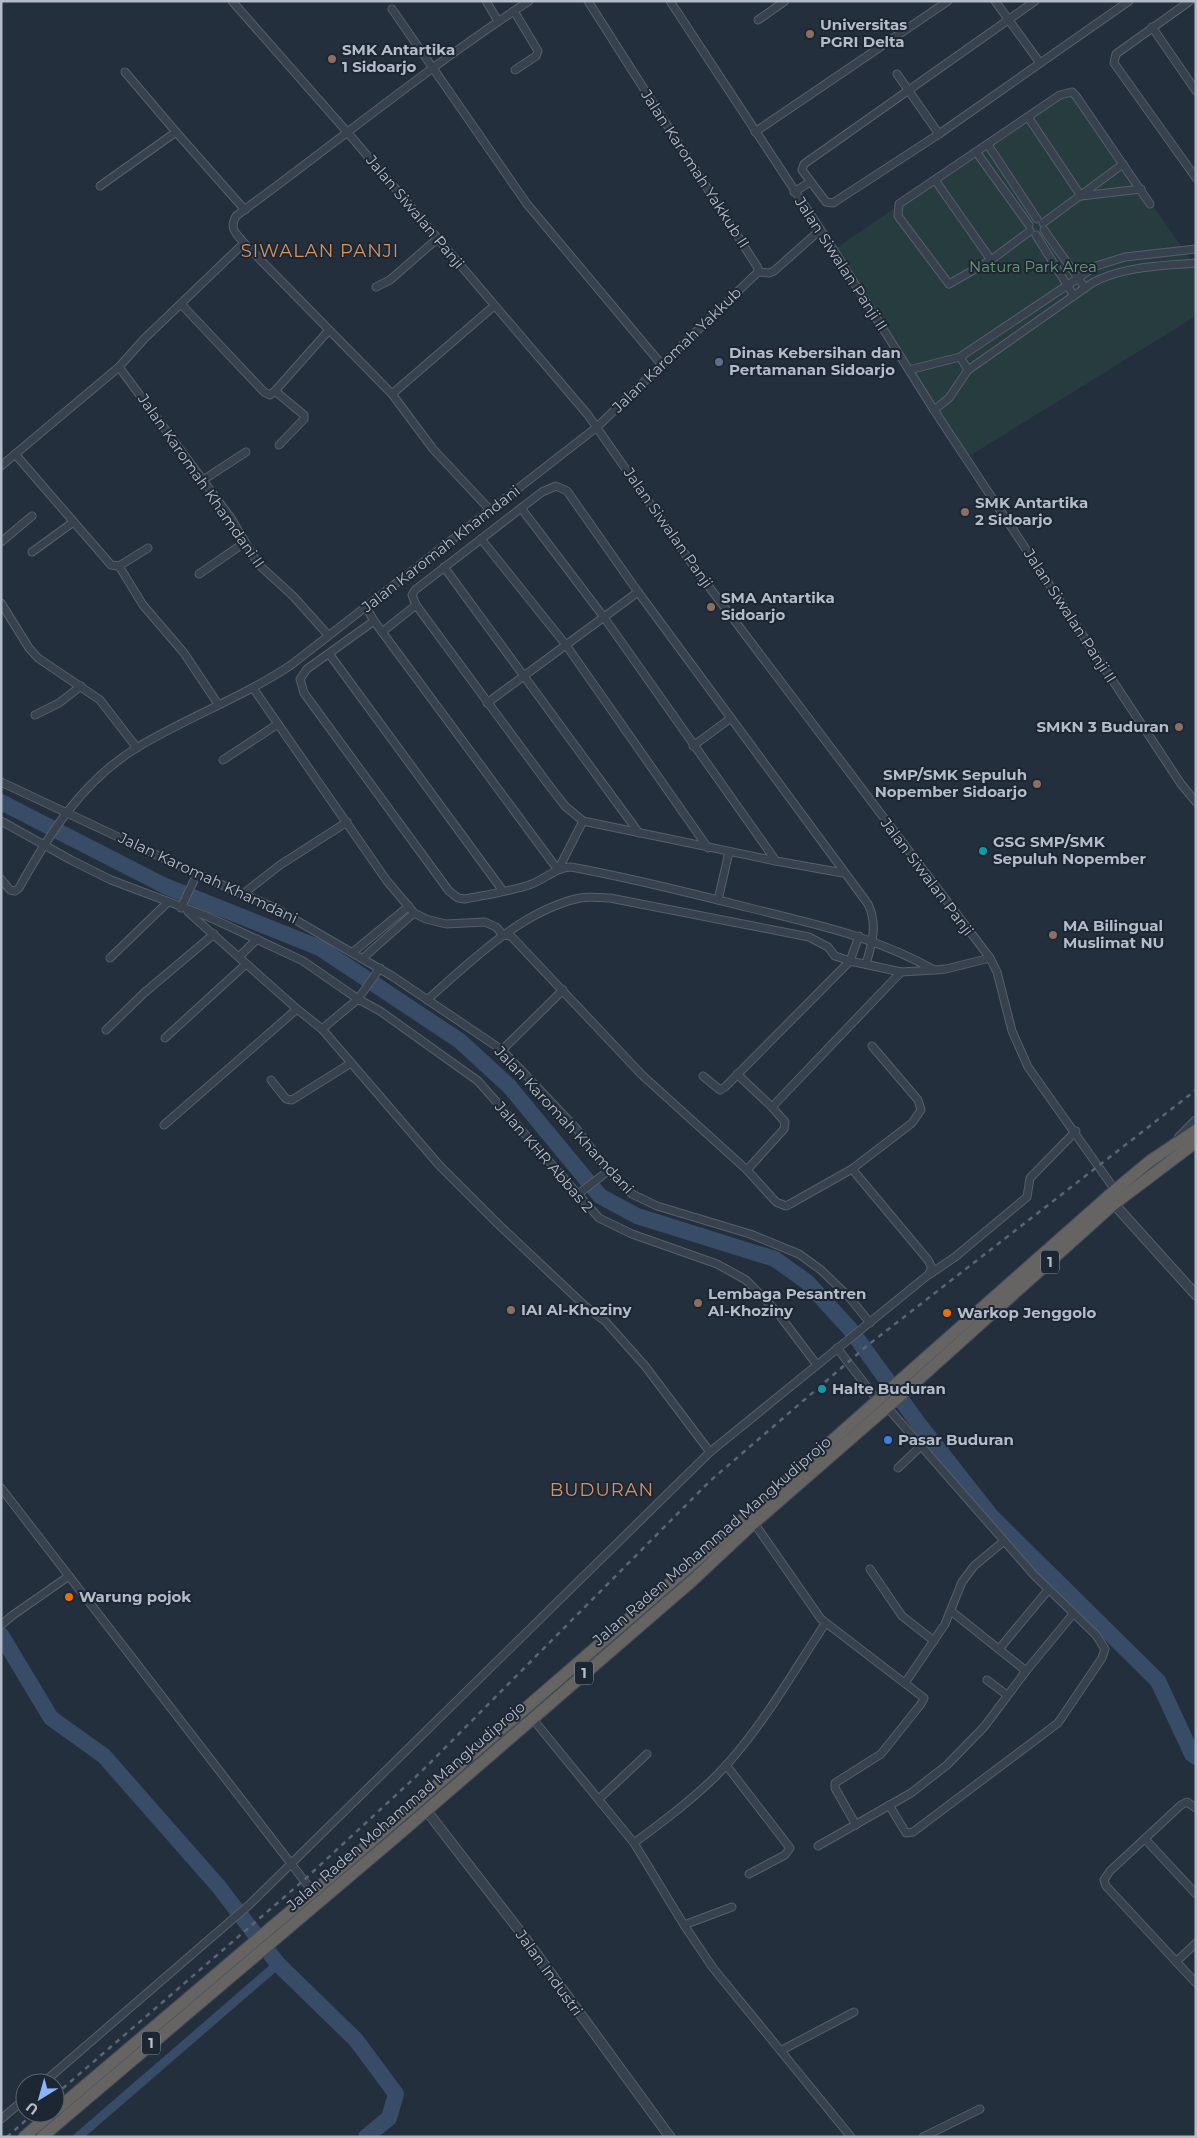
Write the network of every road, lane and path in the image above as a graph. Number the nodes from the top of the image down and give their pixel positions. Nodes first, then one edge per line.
1 (232, 1) edge
2 (486, 1) edge
3 (529, 1) edge
4 (588, 1) edge
5 (670, 1) edge
6 (785, 1) edge
7 (948, 1) edge
8 (995, 1) edge
9 (1035, 1) edge
10 (1129, 1) edge
11 (1190, 1) edge
12 (392, 9) dead end
13 (514, 11) junction
14 (498, 20) junction
15 (758, 20) dead end
16 (1009, 20) junction
17 (1152, 27) junction
18 (1040, 63) junction
19 (432, 68) junction
20 (515, 70) dead end
21 (125, 72) dead end
22 (897, 74) dead end
23 (1196, 90) edge
24 (909, 91) junction
25 (1028, 117) junction
26 (176, 132) junction
27 (755, 132) junction
28 (348, 133) junction
29 (940, 134) junction
30 (988, 146) junction
31 (976, 153) junction
32 (1123, 164) junction
33 (1196, 178) edge
34 (935, 180) junction
35 (810, 182) junction
36 (100, 186) dead end
37 (1141, 189) junction
38 (794, 192) junction
39 (1081, 196) junction
40 (1150, 204) dead end
41 (244, 210) junction
42 (1041, 224) junction
43 (820, 230) junction
44 (1031, 230) junction
45 (437, 239) junction
46 (244, 243) junction
47 (1196, 249) edge
48 (1160, 253) junction
49 (1125, 257) junction
50 (991, 260) junction
51 (1196, 263) edge
52 (1162, 266) junction
53 (1128, 271) junction
54 (758, 272) junction
55 (1078, 278) junction
56 (1067, 285) junction
57 (376, 287) dead end
58 (1085, 288) junction
59 (1074, 296) junction
60 (181, 304) junction
61 (494, 306) junction
62 (328, 330) junction
63 (960, 356) junction
64 (662, 365) junction
65 (119, 367) junction
66 (909, 370) junction
67 (968, 370) junction
68 (275, 391) junction
69 (392, 394) junction
70 (934, 410) junction
71 (597, 427) junction
72 (279, 445) dead end
73 (246, 452) dead end
74 (15, 454) junction
75 (1, 466) edge
76 (203, 480) junction
77 (521, 508) junction
78 (491, 511) junction
79 (32, 516) dead end
80 (72, 522) junction
81 (482, 539) junction
82 (1, 542) edge
83 (244, 543) junction
84 (148, 548) dead end
85 (32, 552) dead end
86 (119, 566) junction
87 (444, 567) junction
88 (199, 574) dead end
89 (638, 592) junction
90 (1, 603) edge
91 (416, 605) junction
92 (366, 607) junction
93 (4, 612) edge
94 (603, 616) junction
95 (374, 622) junction
96 (382, 632) junction
97 (328, 634) junction
98 (566, 645) junction
99 (330, 655) junction
100 (524, 676) junction
101 (81, 686) junction
102 (253, 688) junction
103 (487, 703) junction
104 (218, 704) junction
105 (35, 715) dead end
106 (731, 718) junction
107 (278, 724) junction
108 (694, 746) junction
109 (136, 748) junction
110 (223, 760) dead end
111 (1, 782) edge
112 (1196, 802) edge
113 (67, 812) junction
114 (1, 821) edge
115 (582, 821) junction
116 (347, 822) junction
117 (639, 833) junction
118 (45, 842) junction
119 (708, 848) junction
120 (728, 852) junction
121 (776, 861) junction
122 (558, 870) junction
123 (844, 873) junction
124 (197, 874) junction
125 (1, 879) edge
126 (504, 891) junction
127 (243, 894) junction
128 (718, 900) junction
129 (168, 902) junction
130 (409, 906) junction
131 (184, 909) junction
132 (414, 912) junction
133 (214, 934) junction
134 (503, 935) junction
135 (859, 936) junction
136 (258, 939) junction
137 (872, 942) junction
138 (353, 952) junction
139 (239, 957) junction
140 (110, 958) dead end
141 (363, 958) junction
142 (990, 958) junction
143 (850, 961) junction
144 (246, 964) junction
145 (866, 964) junction
146 (934, 970) junction
147 (378, 972) junction
148 (901, 972) junction
149 (563, 990) junction
150 (358, 1000) junction
151 (427, 1000) junction
152 (297, 1009) junction
153 (322, 1029) junction
154 (106, 1030) dead end
155 (165, 1038) dead end
156 (872, 1046) dead end
157 (502, 1050) junction
158 (351, 1063) junction
159 (737, 1074) junction
160 (703, 1076) dead end
161 (271, 1080) dead end
162 (772, 1107) junction
163 (1196, 1121) edge
164 (164, 1125) dead end
165 (1196, 1130) edge
166 (1076, 1131) junction
167 (1196, 1142) edge
168 (1172, 1145) junction
169 (852, 1169) junction
170 (747, 1170) junction
171 (606, 1173) junction
172 (1115, 1190) junction
173 (579, 1194) junction
174 (1114, 1204) junction
175 (928, 1275) junction
176 (1196, 1295) edge
177 (870, 1323) junction
178 (837, 1348) junction
179 (817, 1365) junction
180 (905, 1384) junction
181 (884, 1403) junction
182 (922, 1445) junction
183 (710, 1452) junction
184 (898, 1468) dead end
185 (1, 1488) edge
186 (754, 1523) junction
187 (1004, 1541) junction
188 (709, 1557) junction
189 (870, 1569) dead end
190 (685, 1570) junction
191 (69, 1576) junction
192 (692, 1581) junction
193 (1048, 1590) junction
194 (951, 1610) junction
195 (1073, 1614) junction
196 (3, 1624) edge
197 (825, 1624) junction
198 (934, 1642) junction
199 (999, 1649) junction
200 (1026, 1670) junction
201 (987, 1680) dead end
202 (905, 1683) junction
203 (1007, 1695) junction
204 (532, 1718) junction
205 (646, 1754) dead end
206 (726, 1765) junction
207 (600, 1798) junction
208 (889, 1805) junction
209 (1196, 1808) edge
210 (426, 1810) junction
211 (856, 1824) junction
212 (1145, 1839) junction
213 (634, 1842) junction
214 (818, 1846) dead end
215 (292, 1863) junction
216 (749, 1874) dead end
217 (314, 1892) junction
218 (1196, 1894) edge
219 (732, 1907) dead end
220 (684, 1925) junction
221 (273, 1933) junction
222 (1196, 1942) edge
223 (252, 1949) junction
224 (1176, 1961) junction
225 (1196, 1983) edge
226 (854, 2012) dead end
227 (782, 2050) junction
228 (55, 2073) edge
229 (65, 2103) edge
230 (15, 2107) edge
231 (980, 2109) dead end
232 (1, 2119) edge
233 (41, 2123) edge
234 (24, 2137) edge
235 (42, 2137) edge
236 (670, 2137) edge
237 (851, 2137) edge
238 (924, 2137) edge

1 - 28 street, Jalan Siwalan Panji
2 - 14 street
3 - 13 street
4 - 54 street, Jalan Karomah Yakkub II
5 - 27 street, Jalan Siwalan Panji II
6 - 15 street
7 - 27 street
8 - 16 street
9 - 16 street
10 - 18 street
11 - 17 street
12 - 19 street
13 - 14 street
13 - 20 street
14 - 19 street
16 - 18 street
16 - 24 street
17 - 23 street
17 - 33 street
18 - 29 street
19 - 28 street
19 - 64 street
21 - 26 street
22 - 24 street
24 - 29 street
24 - 35 street
25 - 30 street
25 - 32 street
25 - 39 street
26 - 36 street
26 - 41 street
27 - 38 street, Jalan Siwalan Panji II
28 - 41 street
28 - 45 street, Jalan Siwalan Panji
29 - 35 street
30 - 31 street
30 - 42 street
31 - 34 street
31 - 44 street
32 - 37 street
32 - 39 street
34 - 50 street
34 - 50 street
35 - 38 street
37 - 39 street
37 - 40 street
38 - 43 street, Jalan Siwalan Panji II
39 - 42 street
41 - 46 street
42 - 44 street
42 - 44 street
42 - 55 street
43 - 54 street
43 - 66 street, Jalan Siwalan Panji II
44 - 50 street
44 - 56 street
45 - 57 street
45 - 61 street, Jalan Siwalan Panji
46 - 60 street
46 - 62 street
47 - 48 street
48 - 49 street
48 - 52 street
49 - 53 street
49 - 55 street
51 - 52 street
52 - 53 street
53 - 58 street
54 - 64 street, Jalan Karomah Yakkub
55 - 56 street
55 - 58 street
56 - 59 street
56 - 63 street
58 - 59 street
59 - 67 street
60 - 65 street
60 - 68 street
61 - 69 street
61 - 71 street, Jalan Siwalan Panji
62 - 68 street
62 - 69 street
63 - 66 street
63 - 67 street
64 - 71 street, Jalan Karomah Yakkub
65 - 74 street
65 - 76 street, Jalan Karomah Khamdani II
66 - 70 street, Jalan Siwalan Panji II
67 - 70 street
68 - 72 street
69 - 78 street
70 - 112 street, Jalan Siwalan Panji II
71 - 78 street, Jalan Karomah Khamdani
71 - 142 street, Jalan Siwalan Panji
73 - 76 street
74 - 75 street
74 - 80 street
76 - 83 street, Jalan Karomah Khamdani II
77 - 81 street
77 - 89 street
77 - 94 street
78 - 92 street, Jalan Karomah Khamdani
79 - 82 street
80 - 85 street
80 - 86 street
81 - 87 street
81 - 98 street
83 - 88 street
83 - 97 street, Jalan Karomah Khamdani II
84 - 86 street
86 - 104 street
87 - 91 street
87 - 100 street
89 - 94 street
89 - 106 street
90 - 93 street
91 - 96 street
91 - 103 street
92 - 95 street
92 - 97 street, Jalan Karomah Khamdani
93 - 101 street
94 - 98 street
94 - 108 street
95 - 96 street
95 - 99 street
96 - 122 street
97 - 102 street, Jalan Karomah Khamdani
98 - 100 street
98 - 119 street
99 - 126 street
99 - 126 street
100 - 103 street
100 - 117 street
101 - 105 street
101 - 109 street
102 - 104 street, Jalan Karomah Khamdani
102 - 107 street
103 - 115 street
104 - 109 street, Jalan Karomah Khamdani
106 - 108 street
106 - 123 street
107 - 110 street
107 - 116 street
108 - 121 street
109 - 113 street, Jalan Karomah Khamdani
111 - 113 street
113 - 118 street
113 - 124 street, Jalan Karomah Khamdani
114 - 118 street
115 - 117 street
115 - 122 street
116 - 127 street
116 - 130 street
117 - 119 street
118 - 125 street
118 - 129 street
119 - 120 street
120 - 121 street
120 - 128 street
121 - 123 street
122 - 126 street
122 - 128 street
123 - 137 street
124 - 127 street, Jalan Karomah Khamdani
124 - 131 street
127 - 138 street, Jalan Karomah Khamdani
128 - 135 street
129 - 131 street
129 - 140 street
130 - 132 street
130 - 138 street
131 - 133 street
131 - 136 street, Jalan KHR Abbas 2
132 - 134 street
132 - 141 street
133 - 139 street
133 - 154 street
134 - 143 street
134 - 149 street
134 - 151 street
135 - 137 street
135 - 143 street
136 - 139 street
136 - 150 street, Jalan KHR Abbas 2
137 - 145 street
137 - 146 street
138 - 141 street, Jalan Karomah Khamdani
139 - 144 street
141 - 147 street, Jalan Karomah Khamdani
142 - 146 street
142 - 166 street, Jalan Siwalan Panji
143 - 145 street
143 - 159 street
144 - 152 street
144 - 155 street
145 - 148 street
146 - 148 street
147 - 150 street
147 - 151 street, Jalan Karomah Khamdani
148 - 162 street
149 - 157 street
149 - 170 street
150 - 153 street
150 - 173 street, Jalan KHR Abbas 2
151 - 157 street, Jalan Karomah Khamdani
152 - 153 street
152 - 164 street
153 - 158 street
156 - 169 street
157 - 171 street, Jalan Karomah Khamdani
158 - 161 street
158 - 183 street
159 - 160 street
159 - 162 street
162 - 170 street
163 - 168 street, Jalan Raden Mohammad Mangkudiprojo
165 - 168 highway, Jalan Raden Mohammad Mangkudiprojo / 1
166 - 172 street, Jalan Siwalan Panji
166 - 175 street
167 - 174 highway, Jalan Raden Mohammad Mangkudiprojo / 1
168 - 172 highway, Jalan Raden Mohammad Mangkudiprojo / 1
169 - 170 street
169 - 175 street
171 - 173 street
171 - 177 street, Jalan Karomah Khamdani
172 - 180 highway, Jalan Raden Mohammad Mangkudiprojo / 1
173 - 179 street, Jalan KHR Abbas 2
174 - 176 street
174 - 180 highway, Jalan Raden Mohammad Mangkudiprojo / 1
175 - 177 street
177 - 178 street
178 - 179 street
178 - 181 street
179 - 183 street
180 - 181 highway, Jalan Raden Mohammad Mangkudiprojo / 1
181 - 182 street
181 - 186 highway, Jalan Raden Mohammad Mangkudiprojo / 1
181 - 188 highway, Jalan Raden Mohammad Mangkudiprojo / 1
182 - 184 street
182 - 187 street
183 - 215 street
185 - 191 street
186 - 188 highway, Jalan Raden Mohammad Mangkudiprojo / 1
186 - 197 street
187 - 193 street
187 - 194 street
188 - 190 highway, Jalan Raden Mohammad Mangkudiprojo / 1
188 - 192 highway, Jalan Raden Mohammad Mangkudiprojo / 1
189 - 198 street
190 - 192 highway
190 - 217 highway, Jalan Raden Mohammad Mangkudiprojo / 1
191 - 196 street
191 - 215 street
192 - 204 highway, Jalan Raden Mohammad Mangkudiprojo / 1
193 - 195 street
193 - 199 street
194 - 198 street
194 - 199 street
195 - 200 street
195 - 208 street
197 - 202 street
197 - 206 street
198 - 202 street
199 - 200 street
200 - 203 street
201 - 203 street
202 - 211 street
203 - 208 street
204 - 207 street
204 - 210 highway, Jalan Raden Mohammad Mangkudiprojo / 1
205 - 207 street
206 - 213 street
206 - 216 street
207 - 213 street
208 - 211 street
209 - 212 street
210 - 221 highway, Jalan Raden Mohammad Mangkudiprojo / 1
210 - 236 street, Jalan Industri
211 - 214 street
212 - 218 street
212 - 224 street
213 - 220 street
215 - 217 street
215 - 228 street
217 - 221 highway, Jalan Raden Mohammad Mangkudiprojo / 1
219 - 220 street
220 - 227 street
221 - 223 highway, Jalan Raden Mohammad Mangkudiprojo / 1
222 - 224 street
223 - 229 highway, Jalan Raden Mohammad Mangkudiprojo / 1
223 - 235 highway, Jalan Raden Mohammad Mangkudiprojo / 1
224 - 225 street
226 - 227 street
227 - 237 street
230 - 232 street
231 - 238 street
233 - 234 highway, Jalan Raden Mohammad Mangkudiprojo / 1

